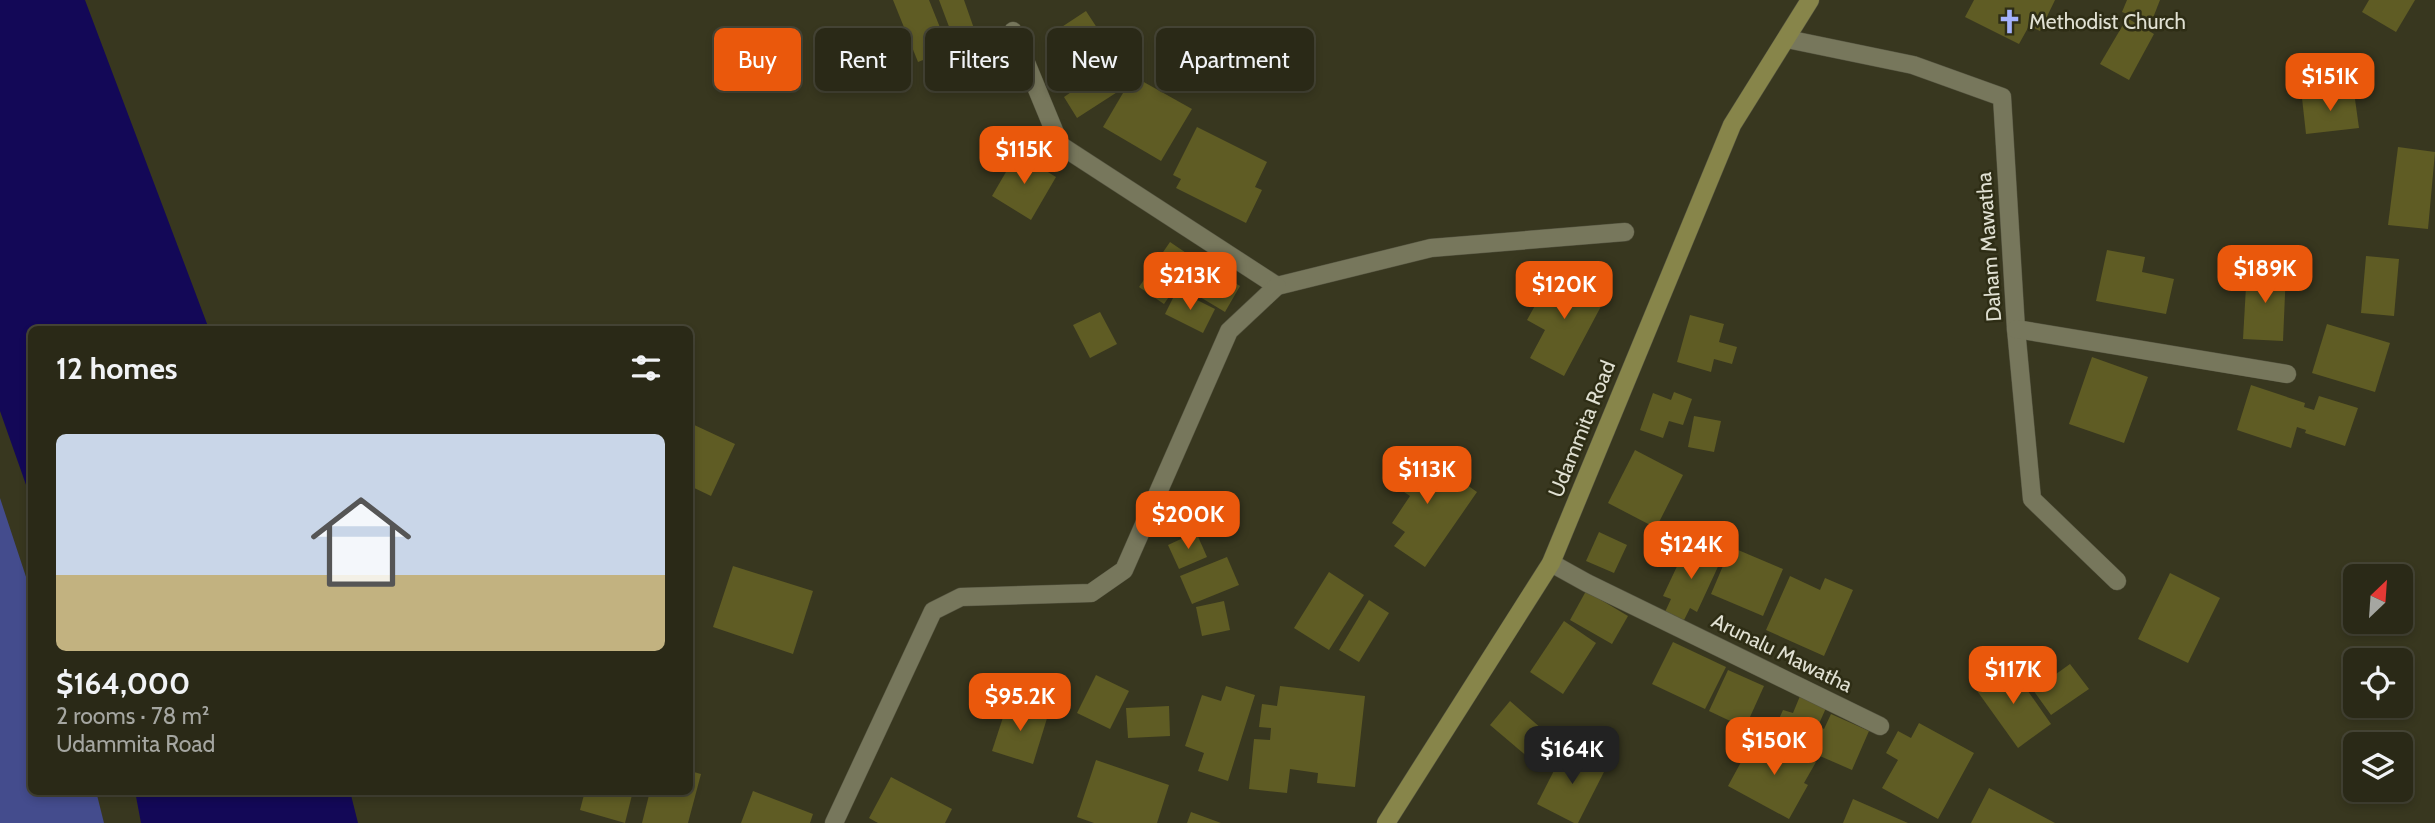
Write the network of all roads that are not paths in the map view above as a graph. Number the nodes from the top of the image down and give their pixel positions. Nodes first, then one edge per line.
1 (1810, 0) edge
2 (1787, 39) junction
3 (1033, 80) edge
4 (1625, 232) dead end
5 (1277, 286) junction
6 (2016, 329) junction
7 (2287, 374) dead end
8 (1551, 563) junction
9 (2117, 581) dead end
10 (1880, 726) dead end
11 (834, 823) edge
12 (1386, 823) edge

1 - 2 street, Udammita Road
2 - 6 street, Daham Mawatha
2 - 8 street, Udammita Road
3 - 5 street
4 - 5 street
5 - 11 street
6 - 7 street
6 - 9 street, Daham Mawatha
8 - 10 street, Arunalu Mawatha
8 - 12 street, Udammita Road

